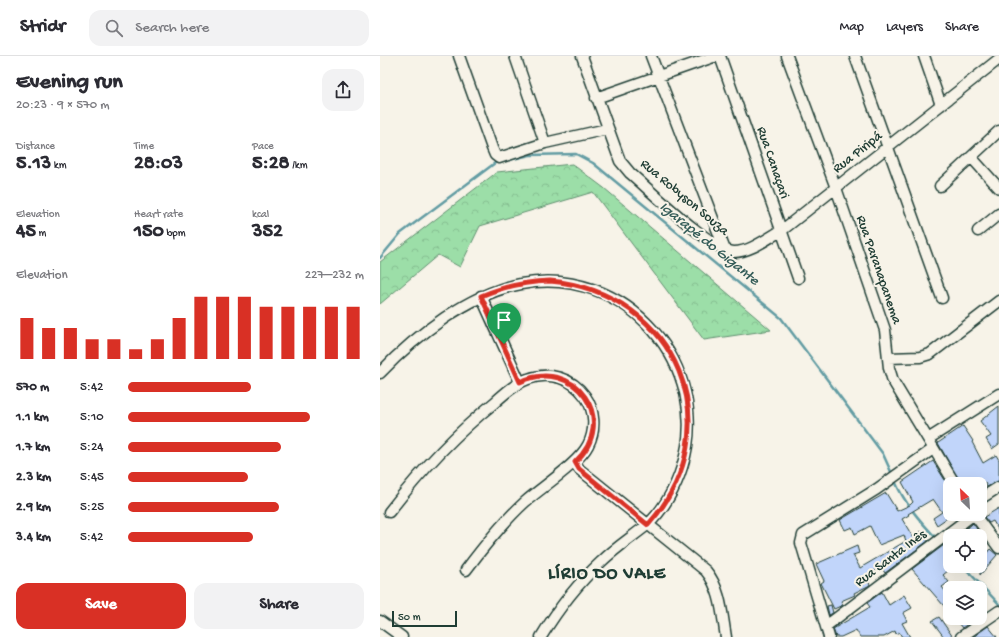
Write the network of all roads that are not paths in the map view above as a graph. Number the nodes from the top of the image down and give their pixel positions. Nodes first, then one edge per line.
1 (459, 56) edge
2 (516, 56) edge
3 (582, 56) edge
4 (651, 56) edge
5 (716, 56) edge
6 (720, 56) edge
7 (787, 56) edge
8 (855, 56) edge
9 (924, 56) edge
10 (994, 59) edge
11 (658, 76) junction
12 (596, 98) junction
13 (941, 105) junction
14 (607, 128) junction
15 (999, 131) edge
16 (546, 143) junction
17 (888, 148) junction
18 (971, 157) junction
19 (940, 186) dead end
20 (836, 188) junction
21 (999, 188) edge
22 (999, 214) edge
23 (781, 231) junction
24 (978, 231) dead end
25 (725, 250) junction
26 (798, 278) dead end
27 (481, 296) junction
28 (942, 298) dead end
29 (999, 301) edge
30 (888, 358) junction
31 (380, 373) edge
32 (520, 382) junction
33 (999, 394) edge
34 (928, 439) junction
35 (933, 449) junction
36 (575, 462) junction
37 (951, 477) edge
38 (999, 487) edge
39 (987, 495) edge
40 (389, 512) dead end
41 (965, 521) edge
42 (979, 521) edge
43 (648, 525) junction
44 (999, 548) edge
45 (466, 570) dead end
46 (996, 612) edge
47 (380, 621) edge
48 (826, 626) junction
49 (402, 637) edge
50 (541, 637) edge
51 (726, 637) edge
52 (829, 637) edge
53 (960, 637) edge

1 - 16 street
2 - 16 street
3 - 12 street, Rua Robyson Souza
4 - 11 street
5 - 11 street
6 - 23 street, Rua Canaçari
7 - 20 street, Rua Paranapanema
8 - 17 street
9 - 13 street
10 - 13 street, Rua Piripá
11 - 12 street
11 - 25 street
12 - 14 street, Rua Robyson Souza
13 - 17 street, Rua Piripá
14 - 16 street
14 - 25 street, Rua Robyson Souza
15 - 18 street
17 - 20 street, Rua Piripá
17 - 28 street
18 - 19 street
18 - 21 street
20 - 23 street, Rua Piripá
20 - 30 street, Rua Paranapanema
22 - 24 street
23 - 25 street, Rua Piripá
23 - 26 street, Rua Canaçari
27 - 31 street
27 - 32 street
27 - 43 street
29 - 30 street
30 - 34 street, Rua Paranapanema
32 - 36 street
32 - 40 street
33 - 34 street
34 - 35 street, Rua Paranapanema
35 - 37 street, Rua Paranapanema
35 - 48 street
36 - 43 street
36 - 45 street
38 - 39 street
41 - 48 street, Rua Santa Inês
42 - 44 street
43 - 50 street
43 - 51 street
46 - 53 street
47 - 49 street
48 - 52 street

